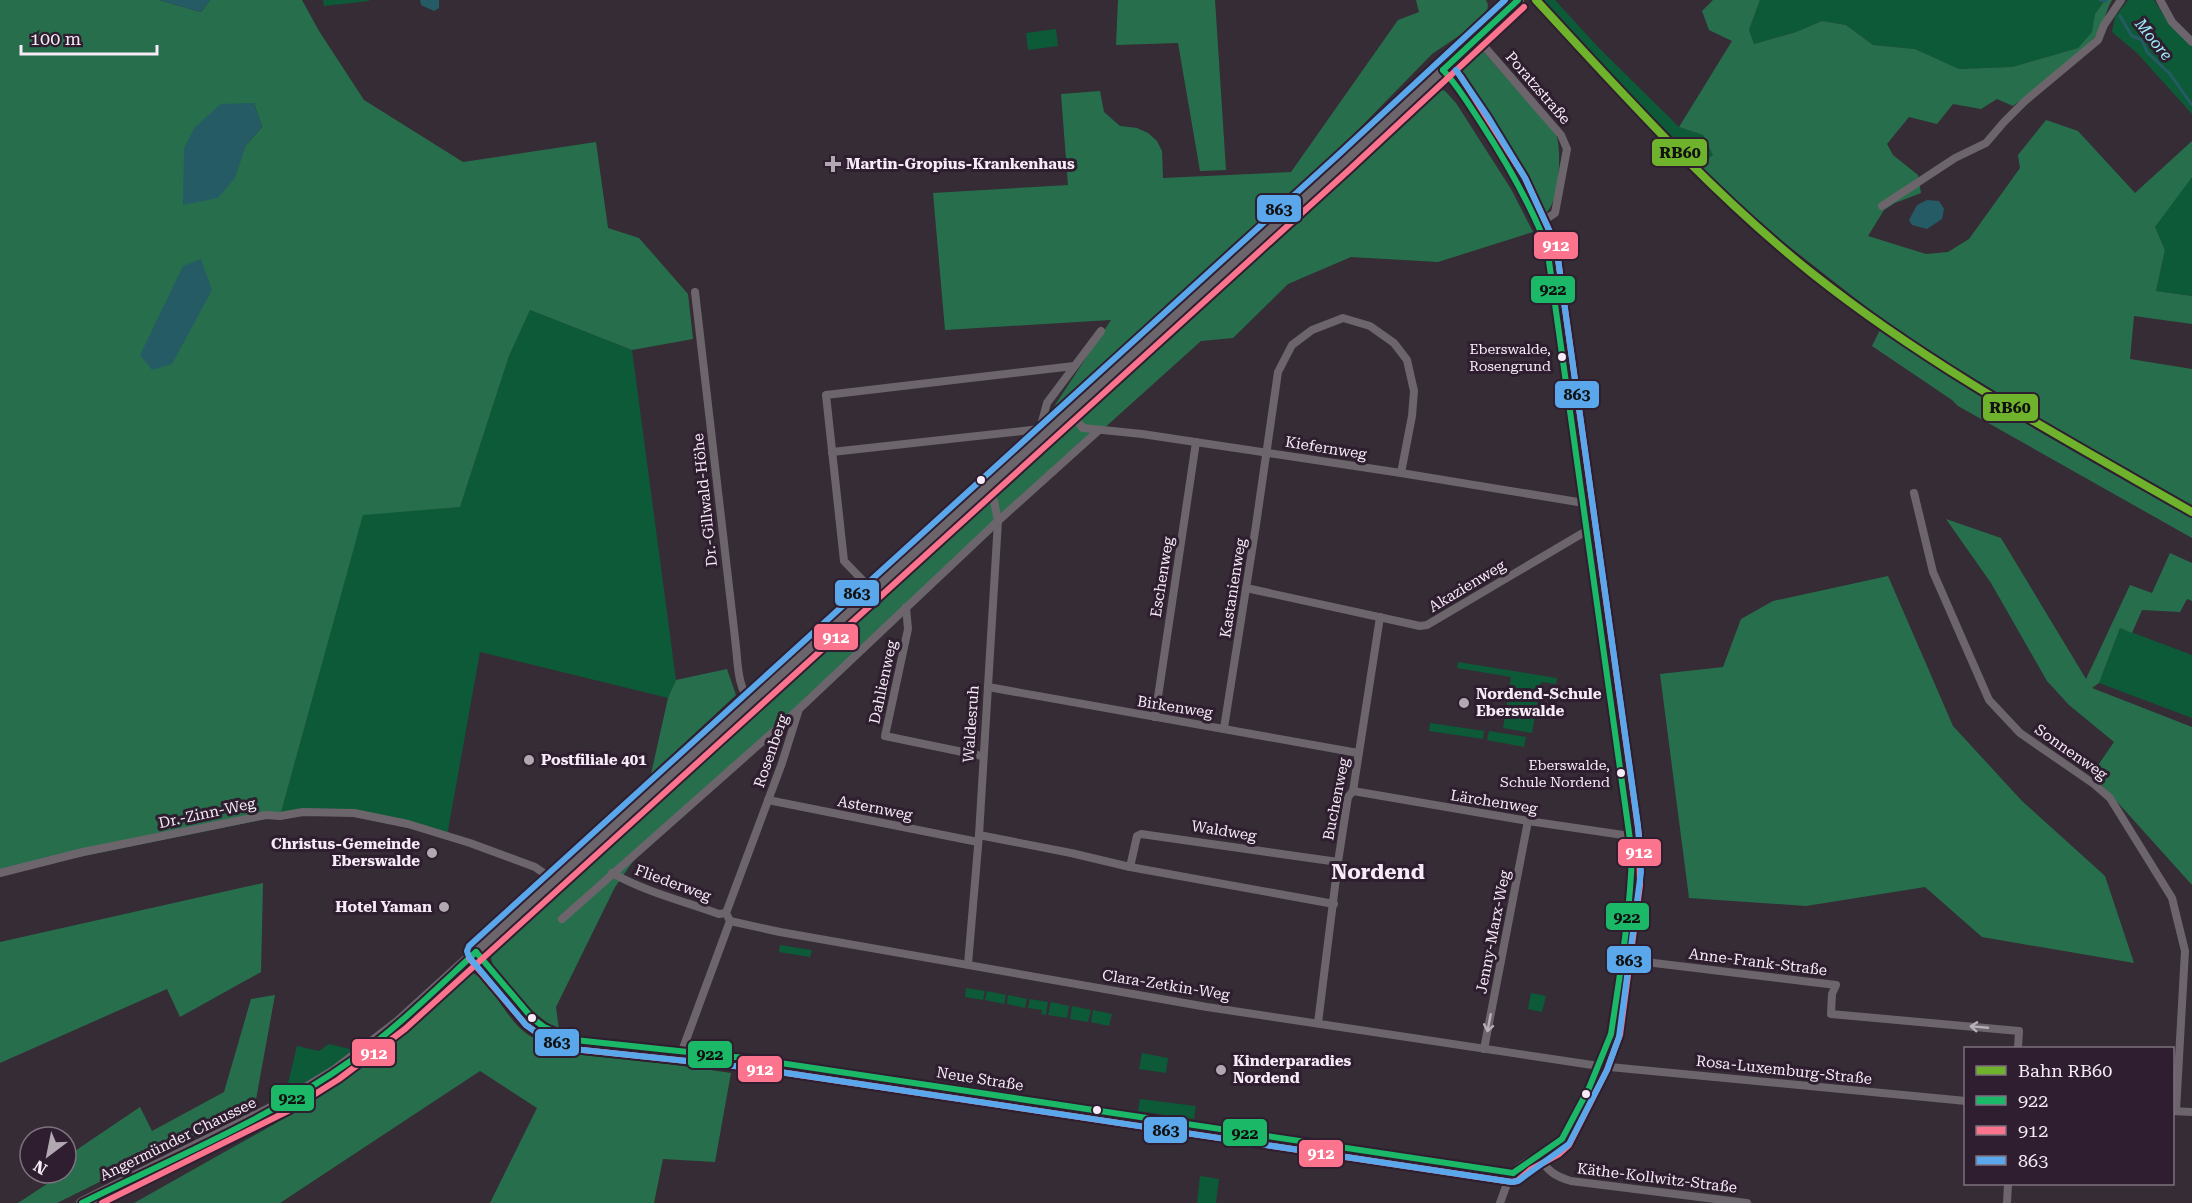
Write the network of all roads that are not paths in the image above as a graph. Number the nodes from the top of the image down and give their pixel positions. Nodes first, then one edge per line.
1 (2121, 0) edge
2 (2160, 0) edge
3 (1514, 1) edge
4 (1477, 38) junction
5 (2192, 42) edge
6 (1443, 70) junction
7 (1882, 206) dead end
8 (1539, 224) junction
9 (695, 292) dead end
10 (1101, 331) dead end
11 (1074, 366) junction
12 (1069, 412) junction
13 (1100, 430) junction
14 (1042, 432) junction
15 (1196, 442) junction
16 (832, 452) junction
17 (1266, 452) junction
18 (1401, 472) junction
19 (987, 486) junction
20 (1914, 493) dead end
21 (1584, 503) junction
22 (998, 521) junction
23 (1588, 530) junction
24 (1246, 588) junction
25 (873, 591) junction
26 (906, 607) junction
27 (1380, 617) junction
28 (988, 687) junction
29 (752, 703) junction
30 (799, 709) junction
31 (1155, 717) junction
32 (1224, 728) junction
33 (1358, 753) junction
34 (982, 756) junction
35 (1353, 791) junction
36 (768, 800) junction
37 (1528, 821) junction
38 (1630, 836) junction
39 (978, 838) junction
40 (1338, 862) junction
41 (1130, 867) junction
42 (0, 873) edge
43 (612, 873) junction
44 (555, 881) junction
45 (1334, 904) junction
46 (728, 917) junction
47 (562, 919) dead end
48 (476, 952) junction
49 (1621, 959) junction
50 (968, 964) junction
51 (1318, 1023) junction
52 (2018, 1047) edge
53 (1484, 1049) junction
54 (682, 1051) junction
55 (1599, 1066) junction
56 (1964, 1101) edge
57 (2174, 1111) edge
58 (2192, 1112) edge
59 (1538, 1156) junction
60 (1513, 1173) junction
61 (2008, 1185) edge
62 (82, 1203) edge
63 (1500, 1203) edge
64 (1748, 1203) edge
65 (2007, 1203) edge

1 - 7 street
2 - 5 street
3 - 4 main road, Angermünder Chaussee
4 - 6 main road, Angermünder Chaussee
4 - 8 street, Poratzstraße
6 - 8 street
6 - 12 main road, Angermünder Chaussee
8 - 21 street
9 - 29 street, Dr.-Gillwald-Höhe
10 - 11 street
11 - 14 street
11 - 16 street
12 - 13 street, Kiefernweg
12 - 14 main road, Angermünder Chaussee
13 - 15 street, Kiefernweg
13 - 22 street, Rosenberg
14 - 16 street
14 - 19 main road, Angermünder Chaussee
15 - 17 street, Kiefernweg
15 - 31 street, Eschenweg
16 - 25 street
17 - 18 street, Kiefernweg
17 - 18 street
17 - 24 street, Kastanienweg
18 - 21 street, Kiefernweg
19 - 22 street, Waldesruh
19 - 25 main road, Angermünder Chaussee
20 - 57 street, Sonnenweg
21 - 23 street
22 - 26 street, Rosenberg
22 - 28 street, Waldesruh
23 - 27 street, Akazienweg
23 - 38 street
24 - 27 street, Akazienweg
24 - 32 street, Kastanienweg
25 - 29 main road, Angermünder Chaussee
26 - 30 street, Rosenberg
26 - 34 street, Dahlienweg
27 - 33 street, Buchenweg
28 - 31 street, Birkenweg
28 - 34 street, Waldesruh
29 - 44 main road, Angermünder Chaussee
30 - 36 street, Rosenberg
30 - 43 street
31 - 32 street, Birkenweg
32 - 33 street, Birkenweg
33 - 35 street, Buchenweg
34 - 39 street, Waldesruh
35 - 37 street, Lärchenweg
35 - 40 street, Buchenweg
36 - 39 street, Asternweg
36 - 46 street, Rosenberg
37 - 38 street, Lärchenweg
37 -> 53 street, Jenny-Marx-Weg
38 - 49 street
39 - 41 street
39 - 50 street, Waldesruh
40 - 41 street, Waldweg
40 - 45 street, Buchenweg
41 - 45 street
42 - 44 street, Dr.-Zinn-Weg
43 - 46 street, Fliederweg
43 - 47 street
44 - 48 main road, Angermünder Chaussee
45 - 51 street, Buchenweg
46 - 50 street, Clara-Zetkin-Weg
46 - 54 street, Rosenberg
48 - 54 street, Neue Straße
48 - 62 main road, Angermünder Chaussee
52 -> 49 street, Anne-Frank-Straße
49 - 55 street
50 - 51 street, Clara-Zetkin-Weg
51 - 53 street, Clara-Zetkin-Weg
53 - 55 street, Clara-Zetkin-Weg
54 - 60 street, Neue Straße
55 - 56 street, Rosa-Luxemburg-Straße
55 - 59 street
57 - 58 street
59 - 60 street
59 - 64 street, Käthe-Kollwitz-Straße
60 - 63 street
61 - 65 street

